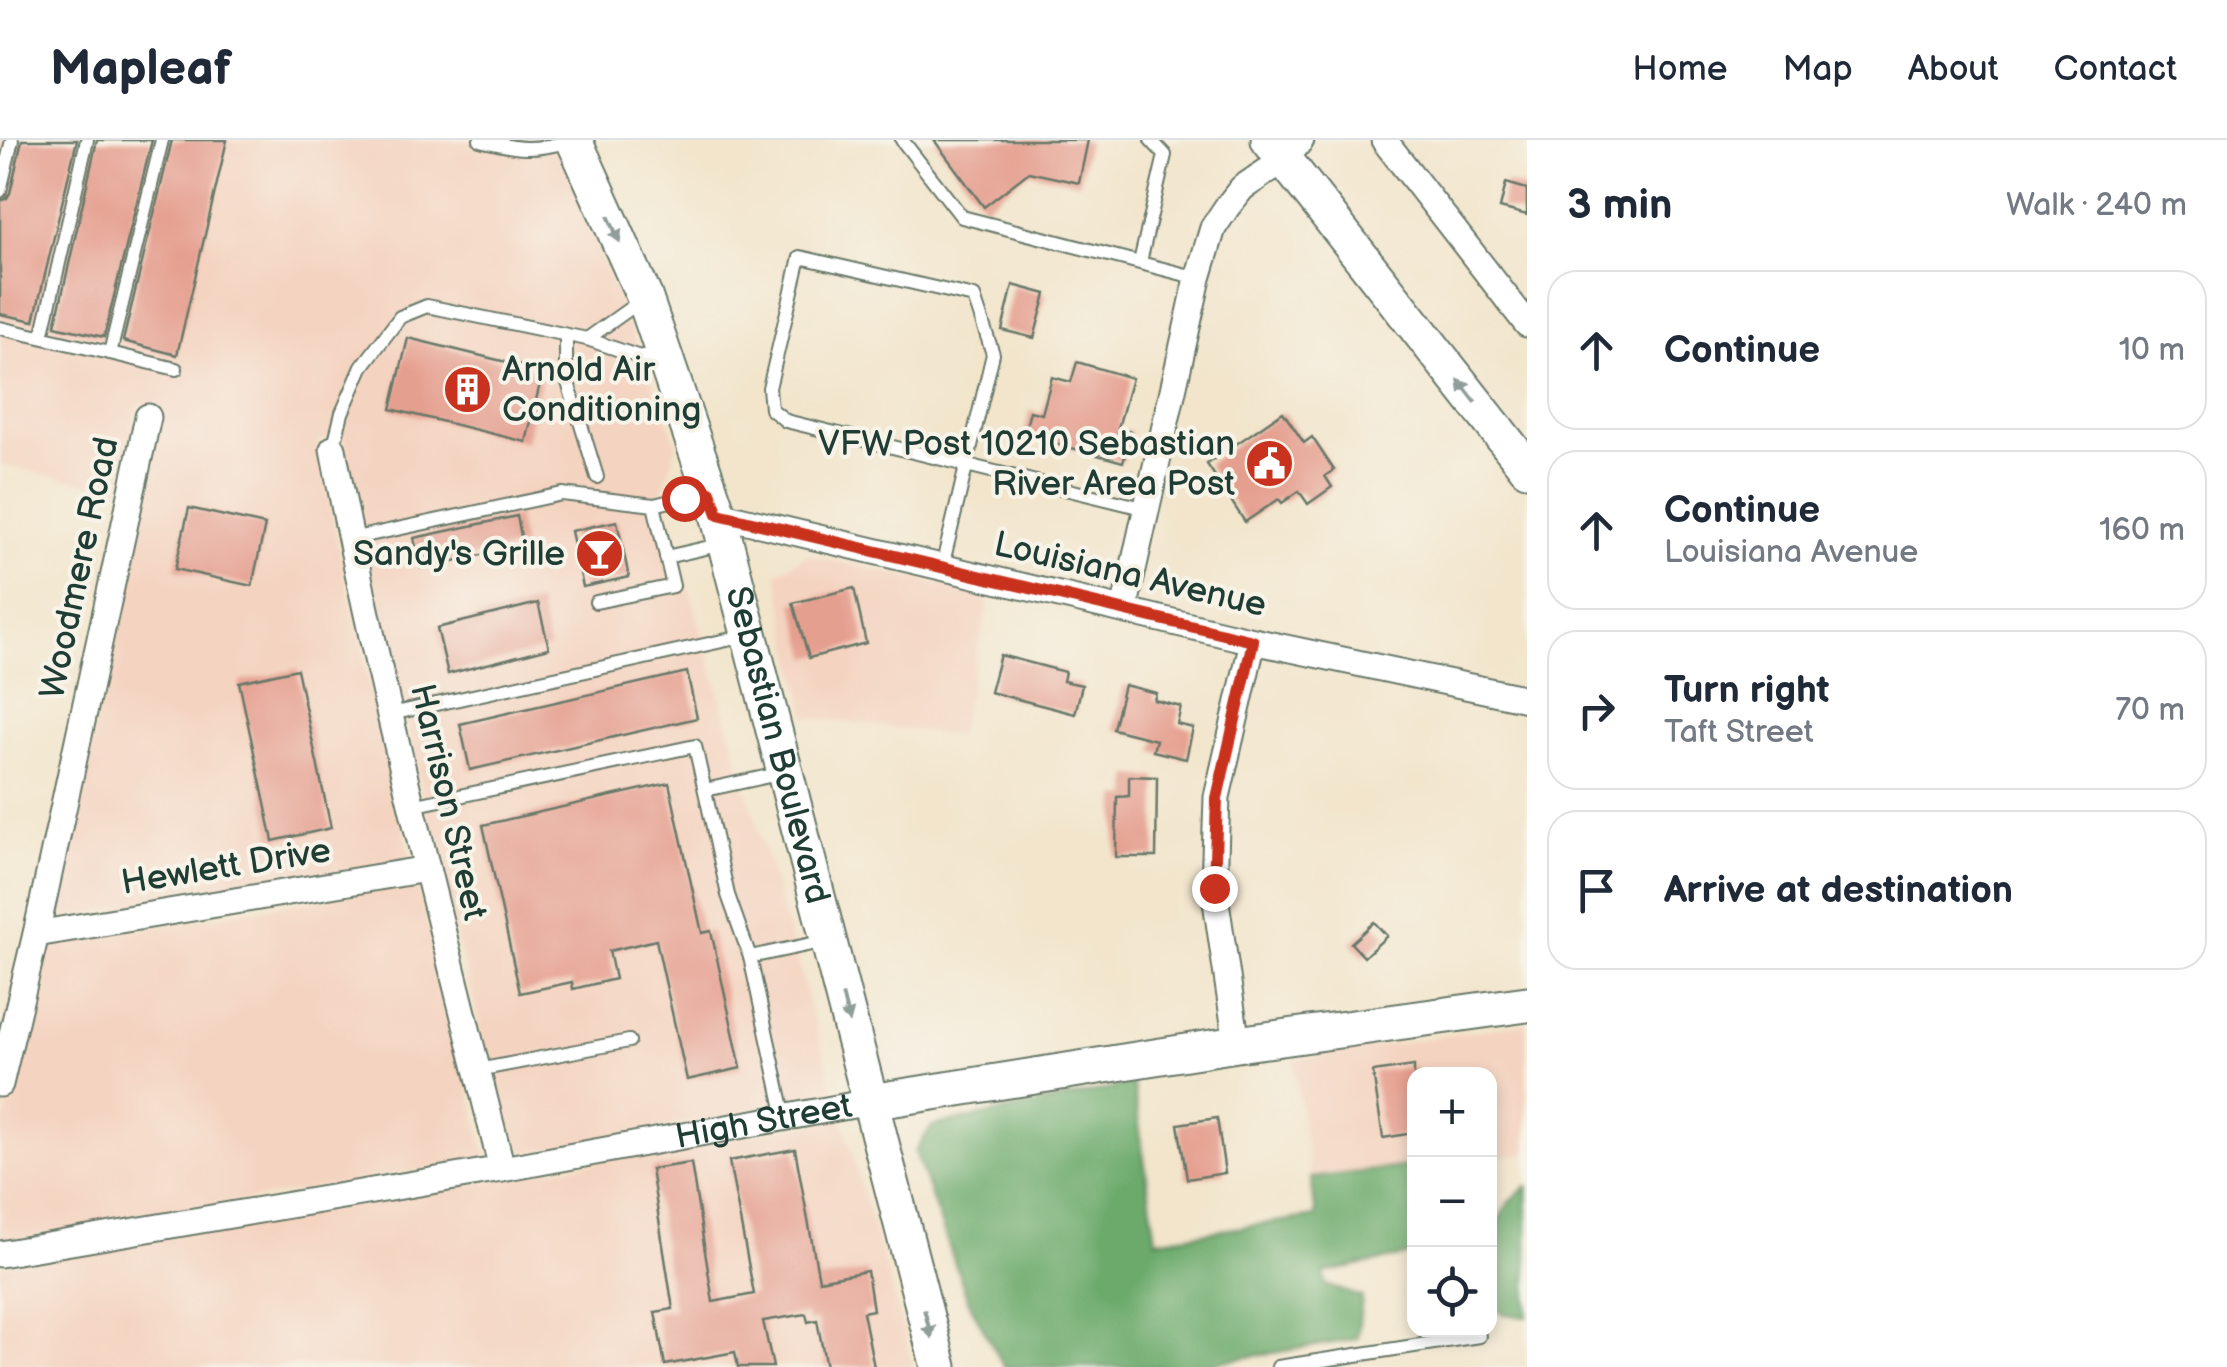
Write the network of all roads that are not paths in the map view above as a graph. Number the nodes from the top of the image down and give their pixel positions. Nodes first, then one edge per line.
1 (12, 140) edge
2 (88, 140) edge
3 (162, 140) edge
4 (480, 140) edge
5 (574, 140) edge
6 (902, 140) edge
7 (1151, 140) edge
8 (1384, 140) edge
9 (1285, 146) edge
10 (0, 192) edge
11 (1140, 262) junction
12 (1198, 278) junction
13 (644, 298) junction
14 (1527, 324) edge
15 (0, 328) edge
16 (566, 335) junction
17 (42, 337) junction
18 (586, 339) junction
19 (110, 353) junction
20 (665, 359) junction
21 (176, 368) dead end
22 (148, 418) dead end
23 (333, 450) joint
24 (966, 465) junction
25 (1527, 468) edge
26 (597, 477) dead end
27 (654, 506) junction
28 (1147, 509) junction
29 (718, 516) junction
30 (350, 539) junction
31 (666, 557) junction
32 (942, 567) junction
33 (596, 602) dead end
34 (1124, 610) junction
35 (749, 636) junction
36 (1253, 641) junction
37 (1527, 699) edge
38 (391, 714) junction
39 (785, 772) junction
40 (705, 790) junction
41 (412, 806) junction
42 (427, 869) junction
43 (36, 934) junction
44 (828, 940) junction
45 (750, 956) junction
46 (1527, 1004) edge
47 (629, 1041) dead end
48 (1237, 1044) junction
49 (478, 1070) junction
50 (0, 1084) edge
51 (870, 1102) junction
52 (785, 1119) junction
53 (502, 1169) junction
54 (0, 1254) edge
55 (1473, 1337) edge
56 (939, 1367) edge
57 (1278, 1367) edge

1 - 10 lane
2 - 17 lane
3 - 19 lane
4 - 5 lane
5 -> 13 main road, Sebastian Boulevard
6 - 11 lane
7 - 11 lane
8 - 14 street
9 - 12 street
25 -> 9 main road
11 - 12 lane
12 - 28 street
13 - 18 lane
13 - 20 main road, Sebastian Boulevard
15 - 17 lane
16 - 18 lane
16 - 23 lane
16 - 26 lane
17 - 19 lane
18 - 20 lane
19 - 21 lane
20 - 29 main road, Sebastian Boulevard
22 - 43 street, Woodmere Road
23 - 30 street, Harrison Street
24 - 24 lane
24 - 28 lane
24 - 32 lane
27 - 29 lane
27 - 30 lane
27 - 31 lane
28 - 34 street
29 - 31 lane
29 - 32 street, Louisiana Avenue
29 - 35 main road, Sebastian Boulevard
30 - 38 street, Harrison Street
31 - 33 lane
32 - 34 street, Louisiana Avenue
34 - 36 street, Louisiana Avenue
35 - 38 lane
35 - 39 main road, Sebastian Boulevard
36 - 37 street, Louisiana Avenue
36 - 48 street
38 - 41 street, Harrison Street
39 - 40 lane
39 - 44 main road, Sebastian Boulevard
40 - 41 lane
40 - 45 lane
41 - 42 street, Harrison Street
42 - 43 street, Hewlett Drive
42 - 49 street, Harrison Street
43 - 50 street, Woodmere Road
44 - 45 lane
44 -> 51 main road, Sebastian Boulevard
45 - 52 lane
46 - 48 main road, High Street
47 - 49 lane
48 - 51 main road, High Street
49 - 53 street, Harrison Street
51 - 52 street, High Street
51 -> 56 main road, Sebastian Boulevard
52 - 53 street, High Street
53 - 54 street, High Street
55 - 57 lane

